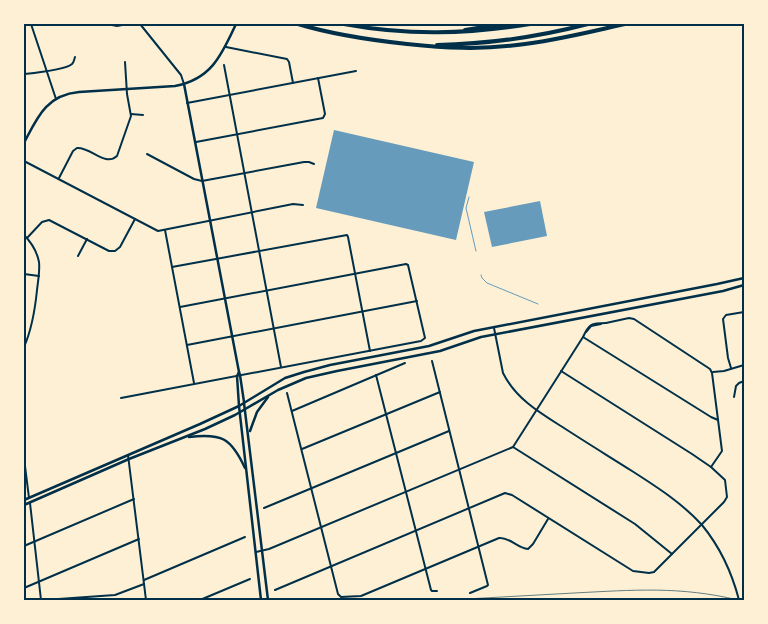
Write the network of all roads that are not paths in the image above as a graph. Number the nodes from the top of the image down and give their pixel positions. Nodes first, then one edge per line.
1 (31, 24) edge
2 (107, 24) edge
3 (128, 24) edge
4 (140, 24) edge
5 (236, 24) edge
6 (298, 24) edge
7 (344, 24) edge
8 (503, 24) edge
9 (530, 24) edge
10 (588, 24) edge
11 (625, 24) edge
12 (448, 33) junction
13 (402, 44) junction
14 (226, 46) junction
15 (75, 57) dead end
16 (125, 62) dead end
17 (224, 65) dead end
18 (47, 71) junction
19 (356, 71) dead end
20 (24, 74) edge
21 (318, 78) junction
22 (293, 83) junction
23 (184, 84) junction
24 (127, 88) junction
25 (229, 95) junction
26 (56, 99) junction
27 (188, 103) junction
28 (131, 114) junction
29 (144, 115) dead end
30 (237, 134) junction
31 (195, 142) junction
32 (24, 143) edge
33 (147, 154) dead end
34 (24, 161) edge
35 (314, 164) dead end
36 (244, 173) junction
37 (59, 178) junction
38 (202, 181) junction
39 (303, 205) dead end
40 (252, 212) junction
41 (135, 219) junction
42 (210, 220) junction
43 (165, 230) junction
44 (24, 235) edge
45 (27, 238) junction
46 (87, 239) junction
47 (259, 251) junction
48 (78, 256) dead end
49 (217, 259) junction
50 (172, 267) junction
51 (355, 273) junction
52 (24, 274) edge
53 (39, 276) junction
54 (744, 278) edge
55 (744, 285) edge
56 (266, 290) junction
57 (225, 298) junction
58 (417, 301) junction
59 (180, 306) junction
60 (363, 312) junction
61 (744, 312) edge
62 (494, 327) junction
63 (274, 328) junction
64 (496, 334) junction
65 (232, 336) junction
66 (583, 336) junction
67 (187, 346) junction
68 (24, 347) edge
69 (370, 351) junction
70 (432, 361) dead end
71 (404, 363) dead end
72 (744, 365) edge
73 (281, 368) junction
74 (732, 368) junction
75 (561, 371) junction
76 (712, 373) junction
77 (239, 374) junction
78 (376, 375) junction
79 (744, 381) edge
80 (194, 384) junction
81 (440, 392) junction
82 (288, 393) dead end
83 (269, 396) junction
84 (734, 397) dead end
85 (121, 398) dead end
86 (244, 402) junction
87 (239, 406) junction
88 (245, 410) junction
89 (536, 410) junction
90 (292, 411) junction
91 (239, 412) junction
92 (386, 414) junction
93 (718, 420) junction
94 (449, 431) junction
95 (249, 434) junction
96 (185, 437) junction
97 (513, 447) junction
98 (302, 449) junction
99 (396, 453) junction
100 (128, 455) junction
101 (24, 459) edge
102 (129, 460) junction
103 (711, 467) junction
104 (459, 470) junction
105 (246, 472) junction
106 (312, 488) junction
107 (406, 492) junction
108 (29, 498) junction
109 (134, 499) junction
110 (24, 500) edge
111 (30, 502) junction
112 (24, 504) edge
113 (264, 508) dead end
114 (469, 508) junction
115 (549, 518) junction
116 (701, 525) junction
117 (322, 527) junction
118 (415, 530) junction
119 (245, 537) dead end
120 (139, 539) junction
121 (34, 541) junction
122 (24, 546) edge
123 (479, 547) junction
124 (263, 553) junction
125 (256, 554) junction
126 (672, 554) junction
127 (331, 566) junction
128 (425, 569) junction
129 (250, 578) dead end
130 (144, 580) junction
131 (39, 582) junction
132 (144, 584) junction
133 (24, 588) edge
134 (275, 590) dead end
135 (436, 591) dead end
136 (470, 593) dead end
137 (43, 600) edge
138 (146, 600) edge
139 (200, 600) edge
140 (261, 600) edge
141 (268, 600) edge
142 (739, 600) edge

1 - 18 street
2 - 3 street
4 - 23 street
5 - 14 main road
6 - 13 highway
7 - 12 highway
8 - 12 highway
9 - 12 highway
10 - 13 highway
11 - 13 highway
14 - 22 street
14 - 23 main road
15 - 18 street
16 - 24 street
17 - 25 street
18 - 20 street
18 - 26 street
19 - 21 street
21 - 22 street
21 - 30 street
22 - 25 street
23 - 24 main road
23 - 27 main road
24 - 26 main road
24 - 28 street
25 - 27 street
25 - 30 street
26 - 32 main road
27 - 31 main road
28 - 29 street
28 - 37 street
30 - 31 street
30 - 36 street
31 - 38 main road
33 - 38 street
34 - 37 street
35 - 36 street
36 - 38 street
36 - 40 street
37 - 41 street
38 - 42 main road
39 - 40 street
40 - 42 street
40 - 47 street
41 - 43 street
41 - 46 street
42 - 43 street
42 - 49 main road
43 - 50 street
44 - 45 street
45 - 46 street
45 - 53 street
46 - 48 street
47 - 49 street
47 - 51 street
47 - 56 street
49 - 50 street
49 - 57 main road
50 - 59 street
51 - 56 street
51 - 58 street
51 - 60 street
52 - 53 street
53 - 68 street
54 - 62 main road
55 - 64 main road
56 - 57 street
56 - 63 street
57 - 59 street
57 - 65 main road
58 - 60 street
58 - 69 street
59 - 67 street
60 - 63 street
60 - 69 street
61 - 74 street
62 - 64 street
62 - 86 main road
63 - 65 street
63 - 73 street
64 - 83 main road
64 - 89 street
65 - 67 street
65 - 77 main road
66 - 75 street
66 - 76 street
66 - 93 street
67 - 80 street
69 - 73 street
70 - 81 street
71 - 78 street
72 - 74 street
73 - 77 street
74 - 76 street
75 - 89 street
75 - 103 street
76 - 93 street
77 - 80 street
77 - 86 main road
77 - 87 main road
78 - 90 street
78 - 92 street
79 - 84 street
80 - 85 street
81 - 92 street
81 - 94 street
82 - 90 street
83 - 88 main road
83 - 95 main road
86 - 87 main road
86 - 88 main road
87 - 91 main road
87 - 100 main road
88 - 91 main road
88 - 95 main road
89 - 97 street
89 - 116 street
90 - 98 street
91 - 96 main road
91 - 105 main road
92 - 98 street
92 - 99 street
93 - 103 street
94 - 99 street
94 - 104 street
95 - 124 main road
96 - 102 main road
96 - 105 main road
97 - 104 street
97 - 126 street
98 - 106 street
99 - 106 street
99 - 107 street
100 - 102 street
100 - 108 main road
101 - 108 street
102 - 109 street
102 - 111 main road
103 - 116 street
104 - 107 street
104 - 114 street
105 - 125 main road
106 - 113 street
106 - 117 street
107 - 117 street
107 - 118 street
108 - 110 main road
109 - 120 street
109 - 121 street
111 - 112 main road
111 - 121 street
114 - 115 street
114 - 118 street
114 - 123 street
115 - 123 street
115 - 126 street
116 - 126 street
116 - 142 street
117 - 124 street
117 - 127 street
118 - 127 street
118 - 128 street
119 - 130 street
120 - 130 street
120 - 131 street
121 - 122 street
121 - 131 street
123 - 128 street
123 - 136 street
124 - 125 street
124 - 141 main road
125 - 140 main road
127 - 128 street
127 - 134 street
128 - 135 street
129 - 139 street
130 - 132 street
131 - 133 street
131 - 137 street
132 - 137 street
132 - 138 street

